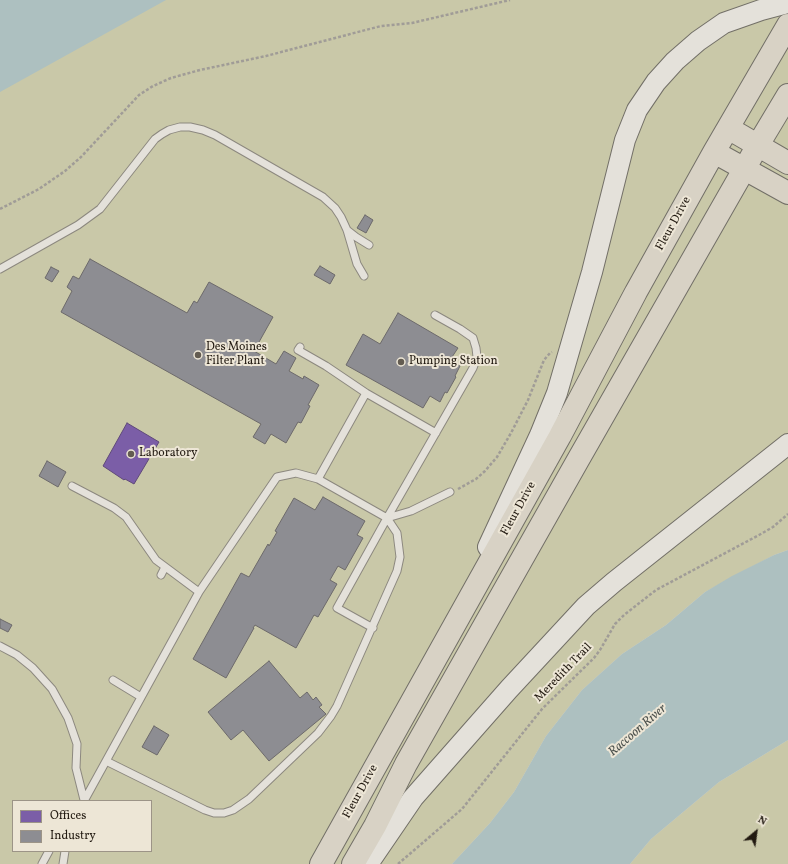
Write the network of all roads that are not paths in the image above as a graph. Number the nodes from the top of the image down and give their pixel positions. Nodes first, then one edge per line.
1 (788, 3) edge
2 (788, 25) edge
3 (788, 95) edge
4 (728, 128) junction
5 (758, 145) junction
6 (714, 152) junction
7 (788, 162) edge
8 (744, 169) junction
9 (788, 193) edge
10 (347, 230) junction
11 (369, 245) dead end
12 (0, 269) edge
13 (364, 276) dead end
14 (435, 315) dead end
15 (300, 347) dead end
16 (366, 393) junction
17 (436, 433) junction
18 (788, 444) edge
19 (318, 479) junction
20 (72, 486) dead end
21 (450, 492) road end
22 (387, 518) junction
23 (166, 567) junction
24 (161, 575) dead end
25 (199, 592) junction
26 (373, 628) junction
27 (0, 646) edge
28 (435, 659) junction
29 (113, 680) dead end
30 (141, 698) junction
31 (106, 761) junction
32 (84, 800) edge
33 (85, 800) edge
34 (48, 852) edge
35 (65, 852) edge
36 (42, 864) edge
37 (63, 864) edge
38 (320, 864) edge
39 (353, 864) edge
40 (368, 864) edge

1 - 28 main road
2 - 4 main road, Fleur Drive
3 - 5 main road
4 - 5 main road
4 - 6 main road, Fleur Drive
5 - 7 main road
5 - 8 main road
6 - 8 main road
6 - 28 main road, Fleur Drive
8 - 9 main road
8 - 39 main road
10 - 11 lane
10 - 12 lane
10 - 13 lane
14 - 17 lane
15 - 16 lane
16 - 17 lane
16 - 19 lane
17 - 22 lane
18 - 40 main road
19 - 22 lane
19 - 25 lane
20 - 23 lane
21 - 22 lane
22 - 26 lane
22 - 26 lane
23 - 24 lane
23 - 25 lane
25 - 30 lane
26 - 31 lane
27 - 32 lane
28 - 38 main road, Fleur Drive
29 - 30 lane
30 - 31 lane
31 - 33 lane
34 - 36 lane
35 - 37 lane

